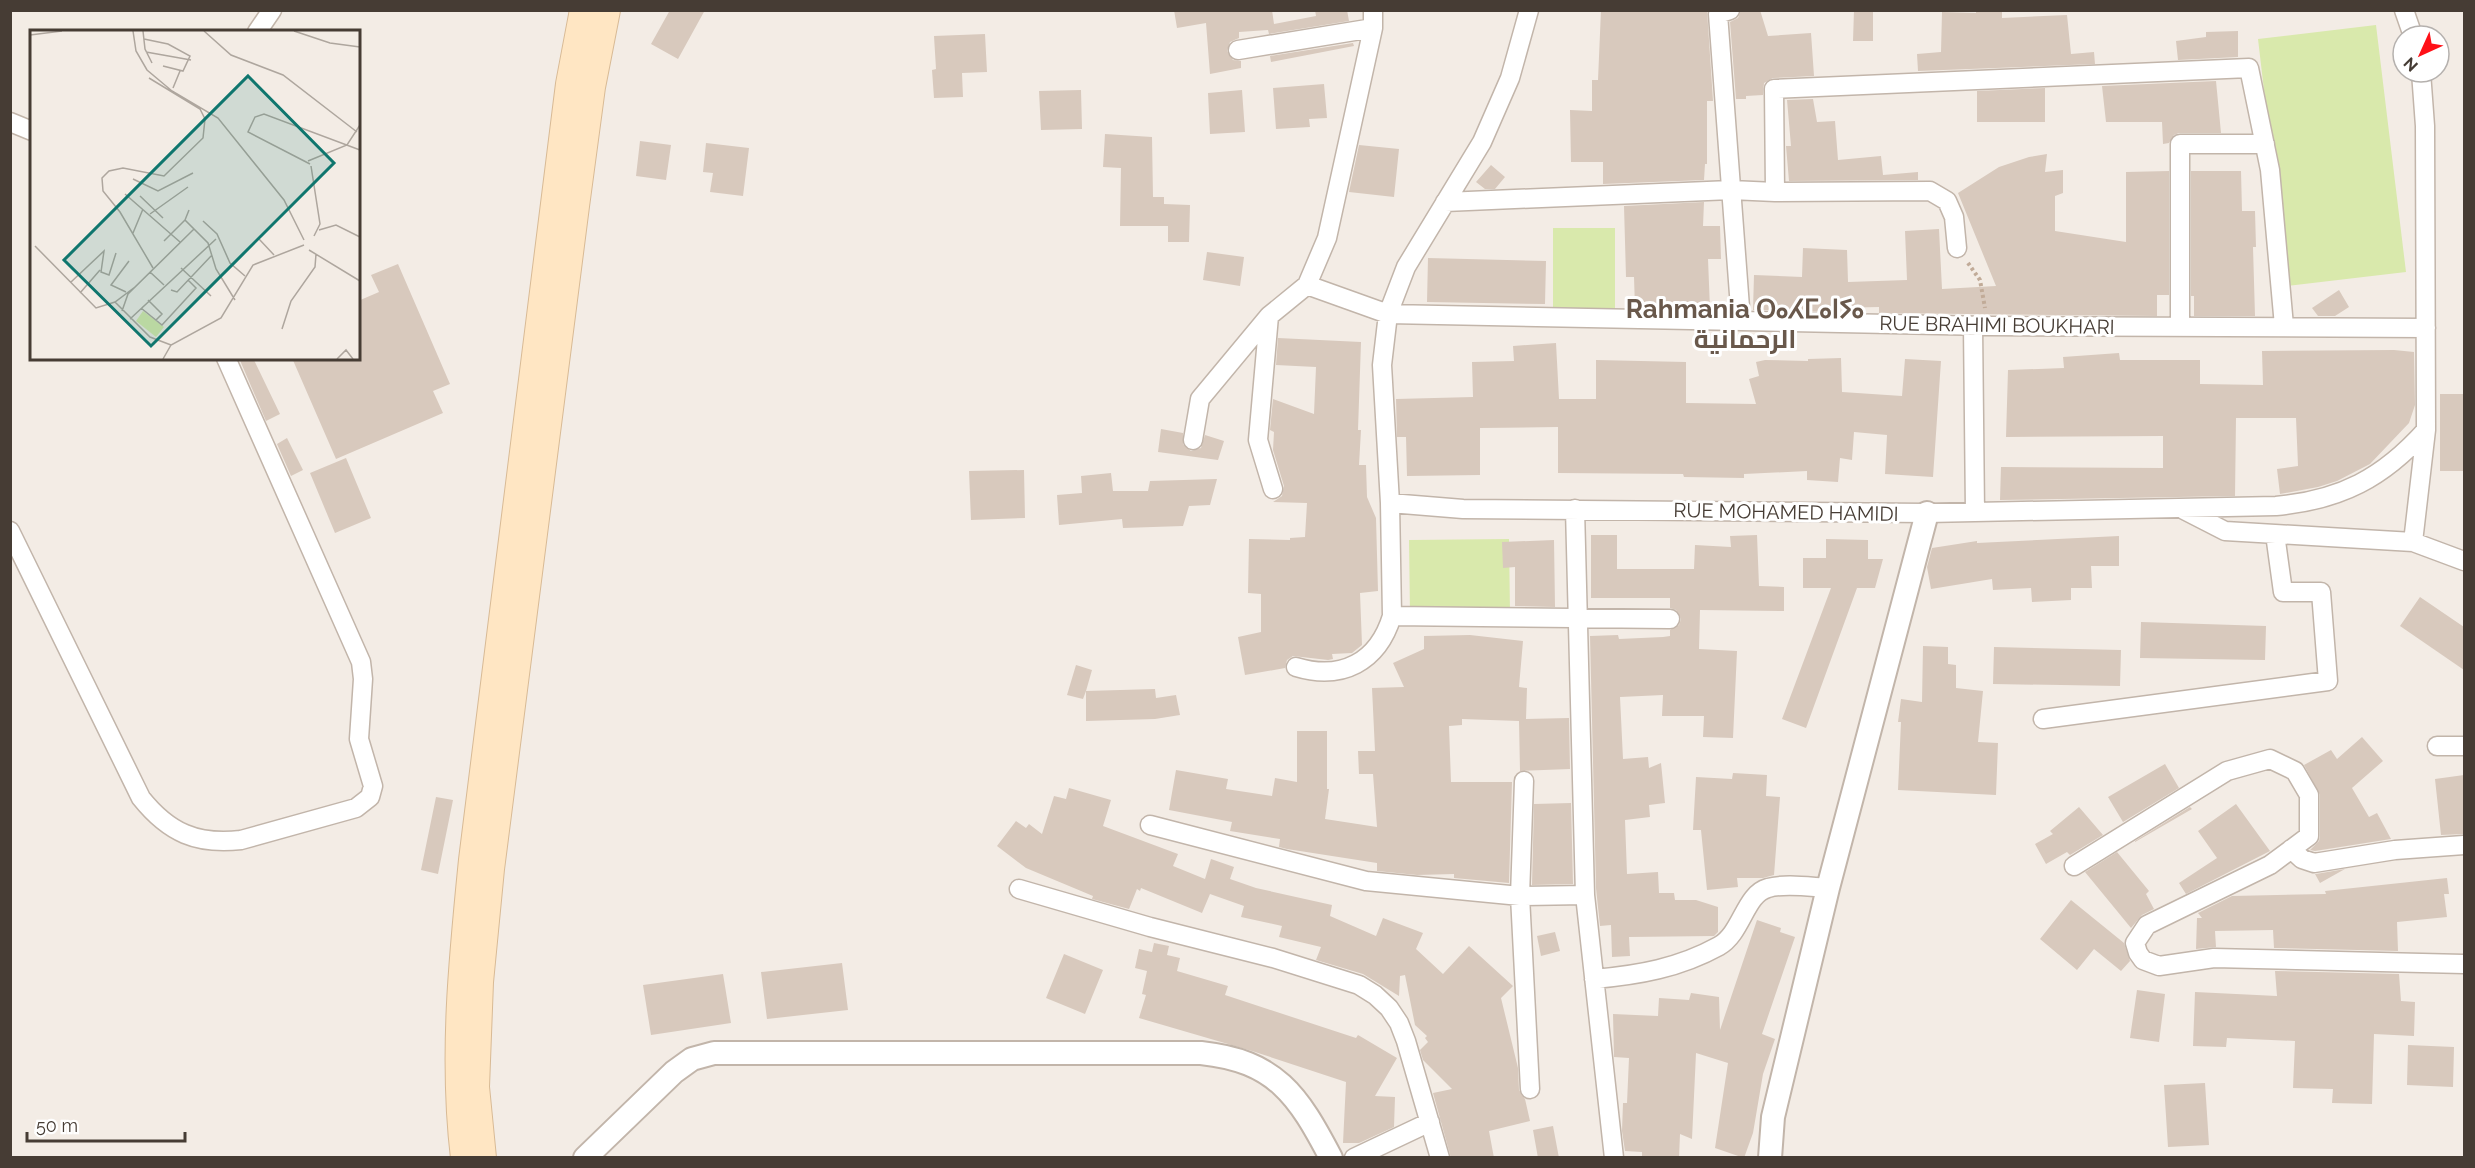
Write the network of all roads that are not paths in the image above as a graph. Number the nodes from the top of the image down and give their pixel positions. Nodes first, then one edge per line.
1 (272, 10) edge
2 (583, 10) edge
3 (607, 10) edge
4 (1529, 10) edge
5 (1730, 10) edge
6 (1373, 19) edge
7 (258, 30) edge
8 (1238, 50) dead end
9 (2422, 84) edge
10 (10, 122) edge
11 (30, 130) edge
12 (2265, 144) junction
13 (1731, 190) junction
14 (1775, 192) junction
15 (1445, 202) junction
16 (1957, 248) road end
17 (1307, 285) junction
18 (1388, 314) junction
19 (1269, 316) junction
20 (1741, 321) junction
21 (1981, 326) junction
22 (2180, 326) junction
23 (2284, 326) junction
24 (2426, 328) junction
25 (227, 360) edge
26 (2426, 430) junction
27 (1193, 440) dead end
28 (1273, 489) dead end
29 (1390, 503) junction
30 (2182, 509) junction
31 (1575, 510) junction
32 (1974, 512) junction
33 (1927, 513) junction
34 (10, 531) edge
35 (2275, 534) junction
36 (2413, 543) junction
37 (2464, 561) edge
38 (1392, 616) junction
39 (1579, 619) junction
40 (1670, 619) dead end
41 (1296, 667) dead end
42 (2043, 719) dead end
43 (2437, 746) dead end
44 (2464, 746) edge
45 (1524, 781) dead end
46 (1150, 825) dead end
47 (2464, 845) edge
48 (2291, 849) junction
49 (2074, 866) dead end
50 (1828, 888) junction
51 (1019, 889) dead end
52 (1585, 895) junction
53 (1520, 896) junction
54 (2464, 964) edge
55 (1594, 979) junction
56 (1530, 1089) dead end
57 (1430, 1122) junction
58 (464, 1158) edge
59 (483, 1158) edge
60 (585, 1158) edge
61 (1330, 1158) edge
62 (1354, 1158) edge
63 (1440, 1158) edge
64 (1614, 1158) edge
65 (1770, 1158) edge

1 - 7 street
2 - 58 main road
3 - 59 main road
4 - 15 street
5 - 13 street
6 - 8 street
6 - 17 street
9 - 24 street
10 - 11 street
12 - 14 street
12 - 22 street
12 - 23 street
13 - 14 street
13 - 15 street
13 - 20 street
14 - 16 street
15 - 18 street
17 - 18 street, RUE BRAHIMI BOUKHARI
17 - 19 street
18 - 20 street, RUE BRAHIMI BOUKHARI
18 - 29 street
19 - 27 street
19 - 28 street
20 - 21 street, RUE BRAHIMI BOUKHARI
21 - 22 street, RUE BRAHIMI BOUKHARI
21 - 32 street
22 - 23 street, RUE BRAHIMI BOUKHARI
23 - 24 street, RUE BRAHIMI BOUKHARI
24 - 26 street
25 - 34 street
26 - 30 street, RUE MOHAMED HAMIDI
26 - 36 street
29 - 31 street, RUE MOHAMED HAMIDI
29 - 38 street
30 - 32 street, RUE MOHAMED HAMIDI
30 - 35 street
31 - 33 street, RUE MOHAMED HAMIDI
31 - 39 street
32 - 33 street, RUE MOHAMED HAMIDI
33 - 50 street
35 - 36 street
35 - 42 street
36 - 37 street
38 - 39 street
38 - 41 street
39 - 40 street
39 - 52 street
43 - 44 street
45 - 53 street
46 - 53 street
47 - 48 street
48 - 49 street
48 - 54 street
50 - 55 street
50 - 65 street
51 - 57 street
52 - 53 street
52 - 55 street
53 - 56 street
55 - 64 street
57 - 62 street
57 - 63 street
60 - 61 street

